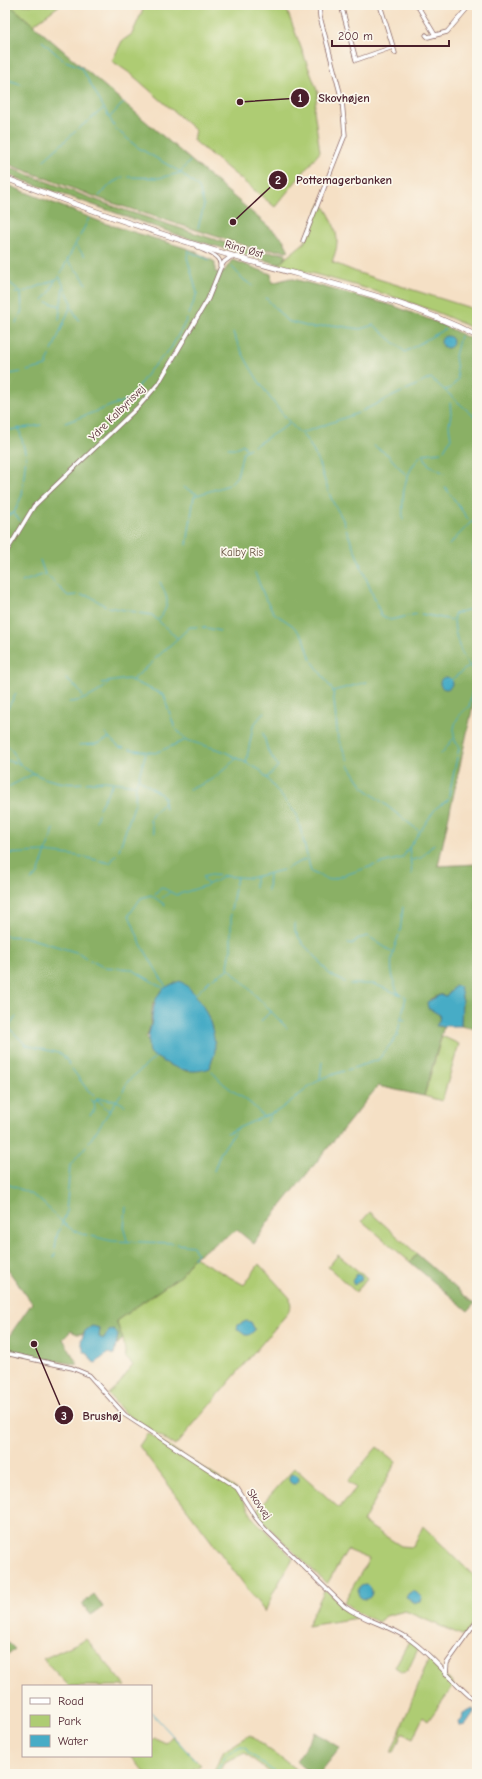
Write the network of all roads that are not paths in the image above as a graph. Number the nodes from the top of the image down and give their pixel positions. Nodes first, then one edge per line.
1 (319, 5) edge
2 (341, 5) edge
3 (380, 5) edge
4 (417, 5) edge
5 (470, 5) edge
6 (426, 35) dead end
7 (434, 35) junction
8 (393, 47) junction
9 (395, 53) dead end
10 (5, 178) edge
11 (303, 241) dead end
12 (193, 244) junction
13 (232, 256) junction
14 (220, 270) junction
15 (477, 336) edge
16 (5, 554) edge
17 (5, 1353) edge
18 (477, 1621) edge
19 (447, 1663) junction
20 (438, 1665) junction
21 (446, 1674) junction
22 (477, 1702) edge

1 - 11 street
2 - 8 street
3 - 8 street
4 - 7 street
5 - 7 street
6 - 7 street
8 - 9 street
10 - 12 main road, Ring Øst
12 - 13 main road, Ring Øst
12 - 14 street
13 - 14 street, Ydre Kalbyrisvej
13 - 15 main road, Ring Øst
14 - 16 street, Ydre Kalbyrisvej
17 - 20 street, Skovvej
18 - 19 street
19 - 20 street
19 - 21 street
20 - 21 street, Skovvej
21 - 22 street, Skovvej

